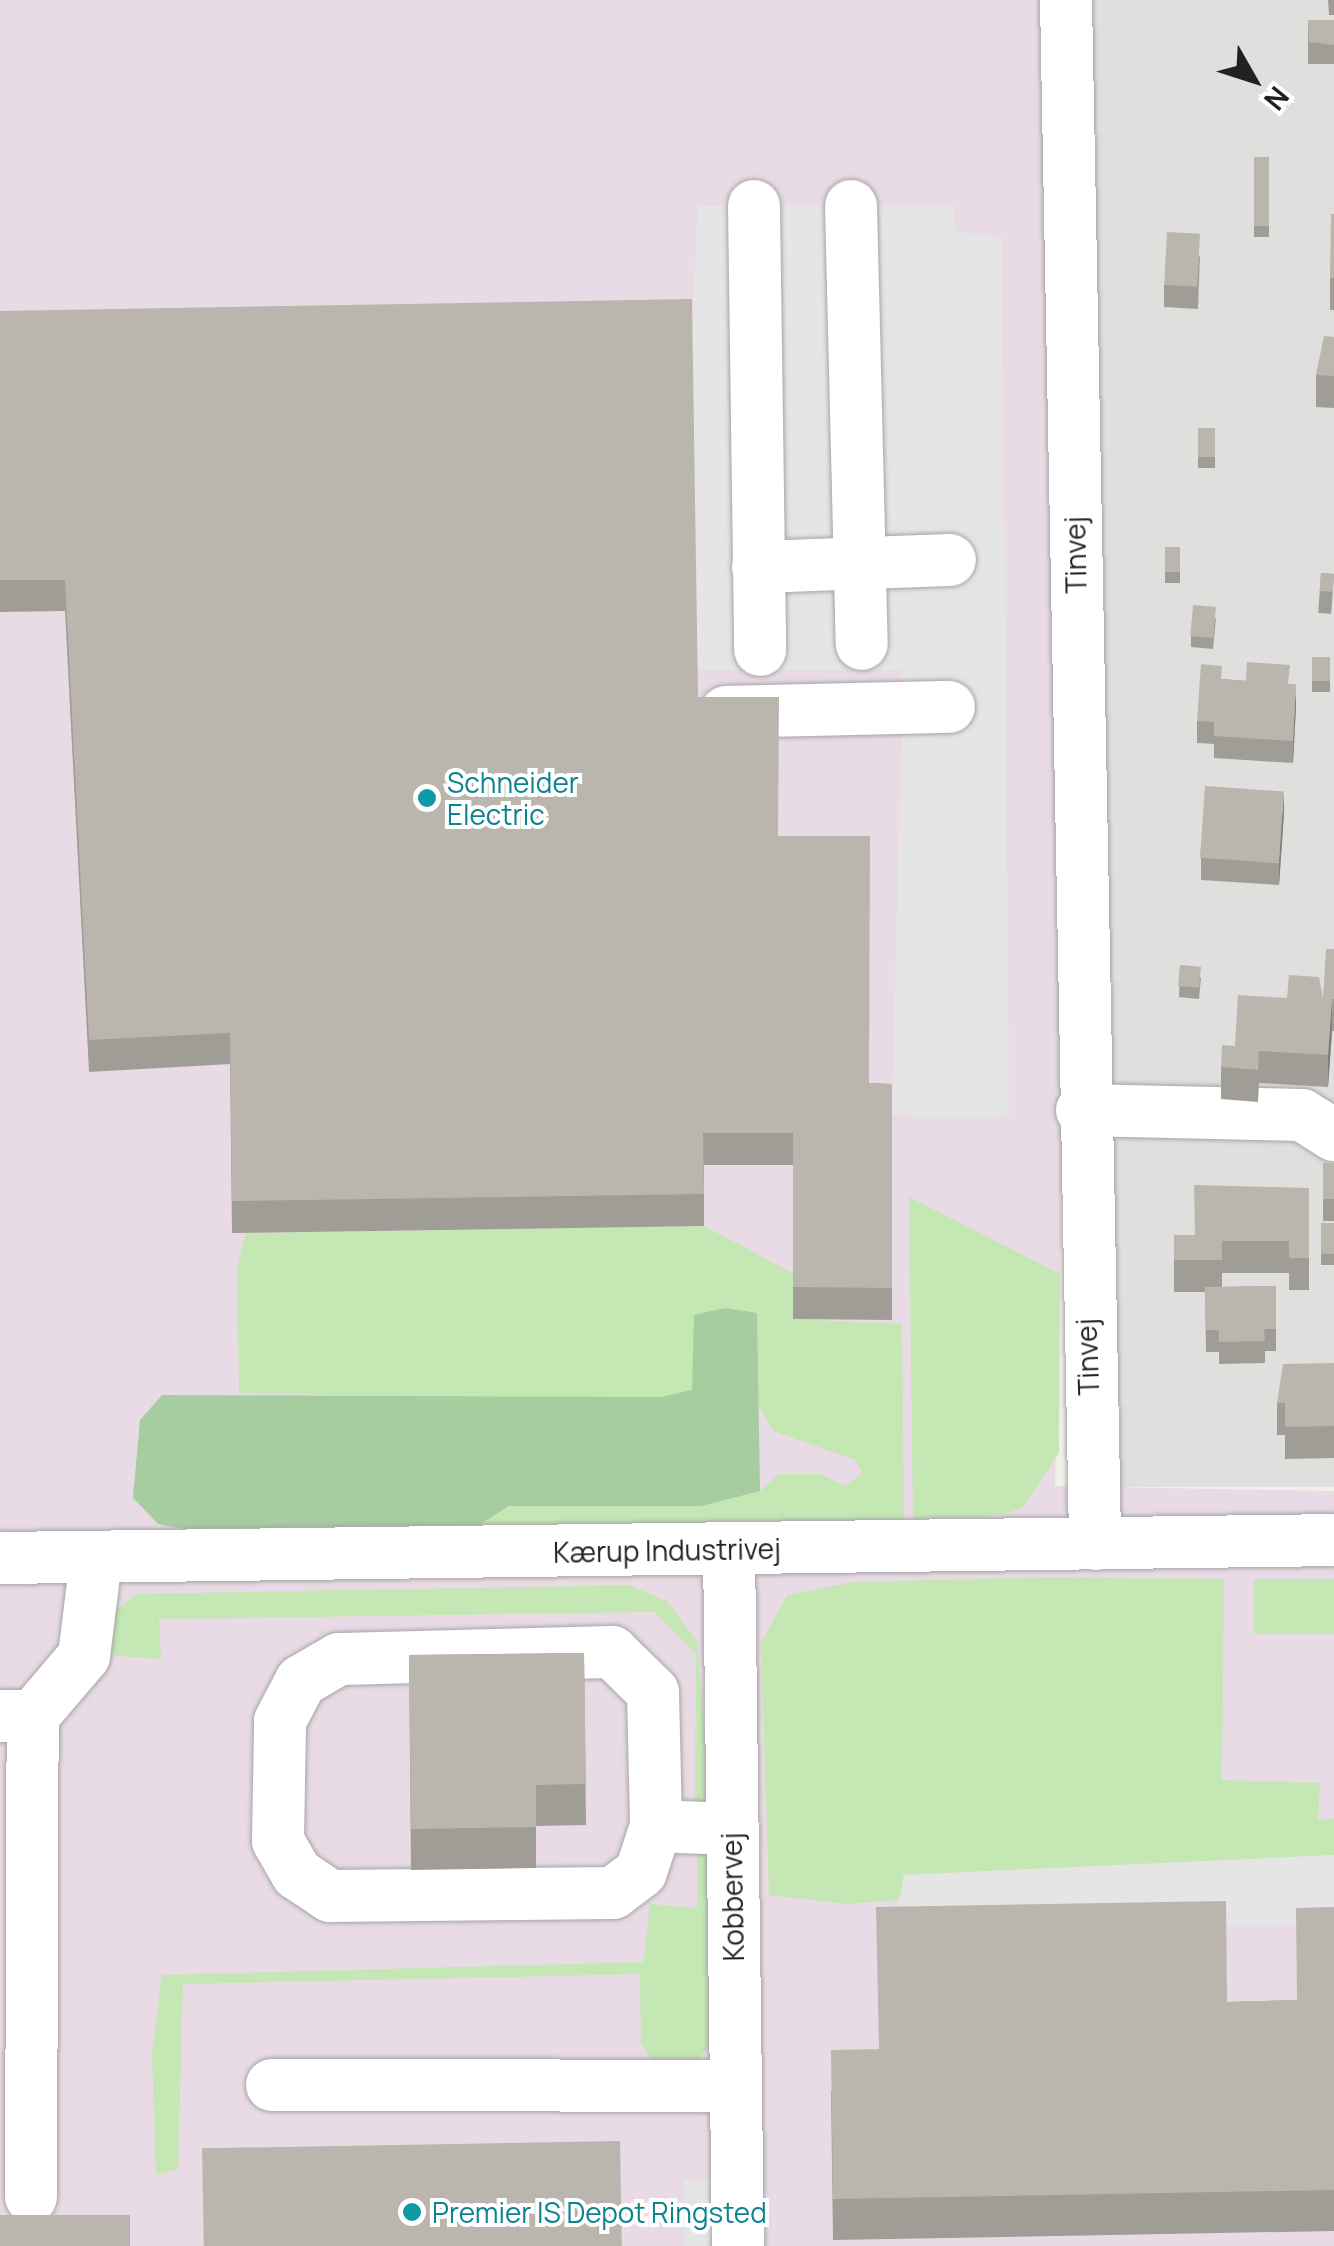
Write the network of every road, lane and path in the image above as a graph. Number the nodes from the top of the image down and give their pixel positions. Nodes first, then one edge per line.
1 (1066, 0) edge
2 (754, 206) dead end
3 (851, 206) dead end
4 (950, 560) dead end
5 (862, 561) junction
6 (758, 567) junction
7 (862, 644) dead end
8 (760, 650) dead end
9 (948, 707) dead end
10 (726, 712) edge
11 (1082, 1110) junction
12 (1334, 1135) edge
13 (1334, 1540) edge
14 (1095, 1544) junction
15 (728, 1549) junction
16 (0, 1558) edge
17 (96, 1559) junction
18 (17, 1716) edge
19 (656, 1826) junction
20 (731, 1830) junction
21 (272, 2085) dead end
22 (735, 2086) junction
23 (31, 2198) dead end
24 (738, 2246) edge

1 - 11 street, Tinvej
2 - 6 street
3 - 5 street
4 - 5 street
5 - 6 street
5 - 7 street
6 - 8 street
9 - 10 street
11 - 12 street
11 - 14 street, Tinvej
13 - 14 street, Kærup Industrivej
14 - 15 street, Kærup Industrivej
15 - 17 street, Kærup Industrivej
15 - 20 street, Kobbervej
16 - 17 street, Kærup Industrivej
17 - 18 street
18 - 23 street
19 - 19 street
19 - 20 street
20 - 22 street, Kobbervej
21 - 22 street
22 - 24 street, Kobbervej

